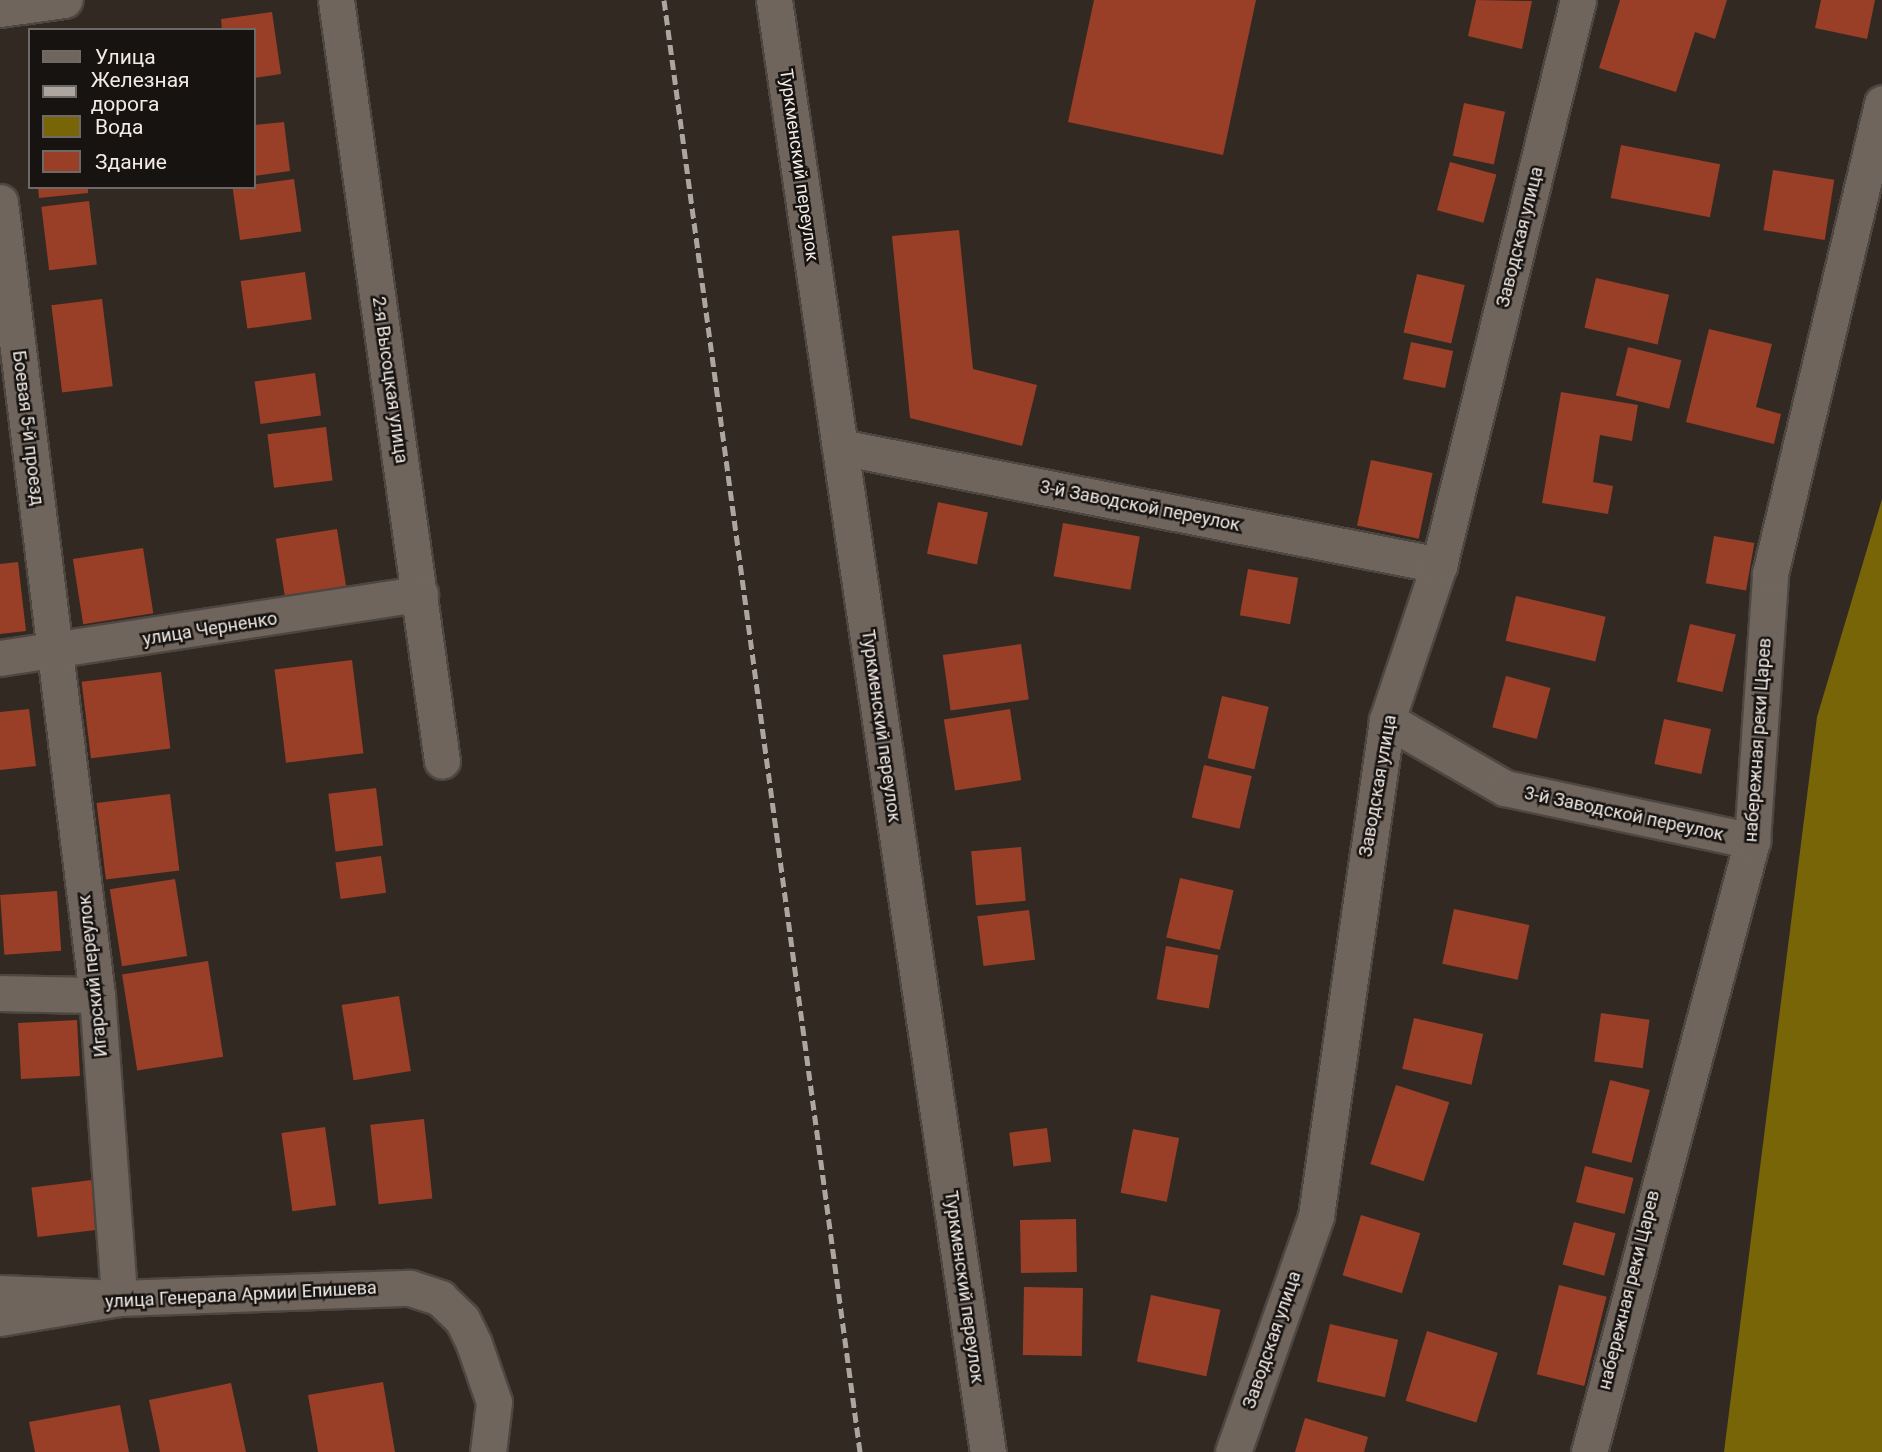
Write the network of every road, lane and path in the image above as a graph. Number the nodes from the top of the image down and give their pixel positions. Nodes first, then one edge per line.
1 (64, 0) edge
2 (336, 0) edge
3 (774, 0) edge
4 (1578, 0) edge
5 (0, 9) edge
6 (1882, 103) edge
7 (0, 202) edge
8 (7, 320) edge
9 (840, 447) junction
10 (1439, 565) junction
11 (420, 594) junction
12 (53, 655) junction
13 (0, 658) edge
14 (1387, 720) junction
15 (442, 761) dead end
16 (1752, 842) junction
17 (0, 993) edge
18 (97, 995) junction
19 (0, 1293) edge
20 (119, 1298) junction
21 (0, 1318) edge
22 (494, 1401) junction
23 (488, 1452) edge
24 (513, 1452) edge
25 (988, 1452) edge
26 (1233, 1452) edge
27 (1589, 1452) edge

1 - 5 street
2 - 11 street, 2-я Высоцкая улица
3 - 9 street, Туркменский переулок
4 - 10 street, Заводская улица
6 - 16 street, набережная реки Царев
7 - 8 street, Боевая 5-й проезд
8 - 12 street, Боевая 5-й проезд
9 - 10 street, 3-й Заводской переулок
9 - 25 street, Туркменский переулок
10 - 14 street, Заводская улица
11 - 12 street, улица Черненко
11 - 15 street, 2-я Высоцкая улица
12 - 13 street, улица Черненко
12 - 18 street, Игарский переулок
14 - 16 street, 3-й Заводской переулок
14 - 26 street, Заводская улица
16 - 27 street, набережная реки Царев
17 - 18 street
18 - 20 street, Игарский переулок
19 - 20 street
20 - 21 street, улица Генерала Армии Епишева
20 - 22 street, улица Генерала Армии Епишева
22 - 23 street
22 - 24 street

